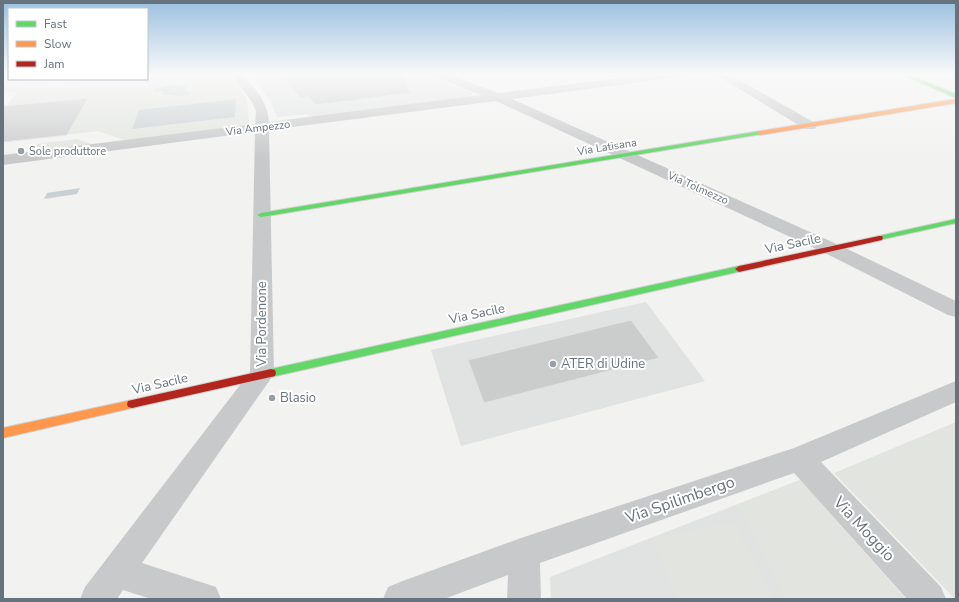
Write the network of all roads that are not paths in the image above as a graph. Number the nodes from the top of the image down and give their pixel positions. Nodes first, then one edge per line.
1 (258, 102) edge
2 (467, 102) edge
3 (508, 102) edge
4 (769, 102) edge
5 (950, 102) edge
6 (810, 126) junction
7 (261, 128) junction
8 (38, 143) dead end
9 (3, 147) edge
10 (626, 156) junction
11 (3, 160) edge
12 (261, 215) junction
13 (956, 221) edge
14 (832, 248) junction
15 (956, 310) edge
16 (262, 374) junction
17 (956, 391) edge
18 (3, 433) edge
19 (799, 459) junction
20 (524, 553) junction
21 (117, 572) junction
22 (97, 599) edge
23 (204, 599) edge
24 (400, 599) edge
25 (524, 599) edge
26 (929, 599) edge

1 - 7 street, Via Pordenone
2 - 7 street, Via Ampezzo
3 - 10 street, Via Tolmezzo
4 - 6 street
5 - 6 street, Via Latisana
6 - 10 street, Via Latisana
7 - 11 street, Via Ampezzo
7 - 12 street, Via Pordenone
8 - 9 street
10 - 12 street, Via Latisana
10 - 14 street, Via Tolmezzo
12 - 16 street, Via Pordenone
13 - 14 street, Via Sacile
14 - 15 street, Via Tolmezzo
14 - 16 street, Via Sacile
16 - 18 street, Via Sacile
16 - 21 street, Via Pordenone
17 - 19 street, Via Spilimbergo
19 - 20 street, Via Spilimbergo
19 - 26 street, Via Moggio
20 - 24 street, Via Spilimbergo
20 - 25 street
21 - 22 street, Via Pordenone
21 - 23 street

